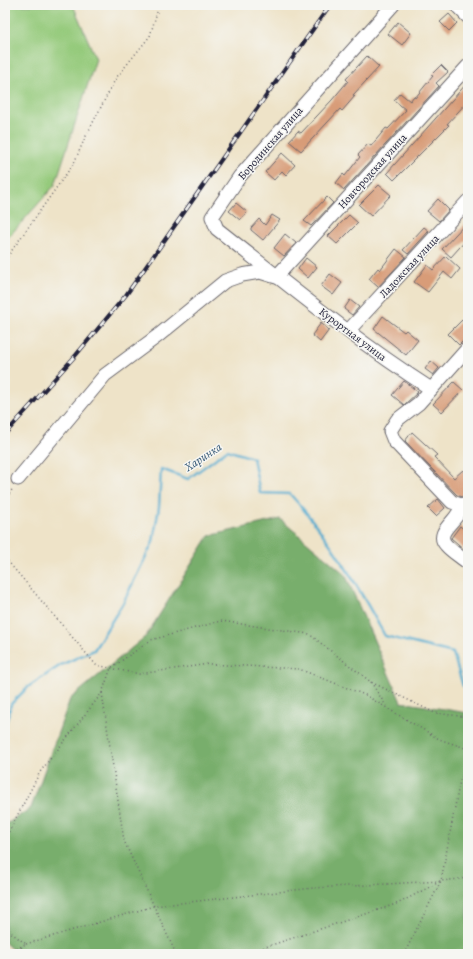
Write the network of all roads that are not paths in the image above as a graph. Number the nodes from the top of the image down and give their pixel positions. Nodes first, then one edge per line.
1 (393, 5) edge
2 (456, 5) edge
3 (468, 17) edge
4 (468, 66) edge
5 (468, 201) edge
6 (276, 277) junction
7 (349, 330) junction
8 (468, 348) edge
9 (431, 389) junction
10 (18, 479) road end
11 (465, 504) edge
12 (468, 563) edge

1 - 6 street, Бородинская улица
2 - 3 street
4 - 6 street, Новгородская улица
5 - 7 street, Ладожская улица
6 - 7 street, Курортная улица
6 - 10 street
7 - 9 street, Курортная улица
8 - 9 street
9 - 11 street
11 - 12 street

